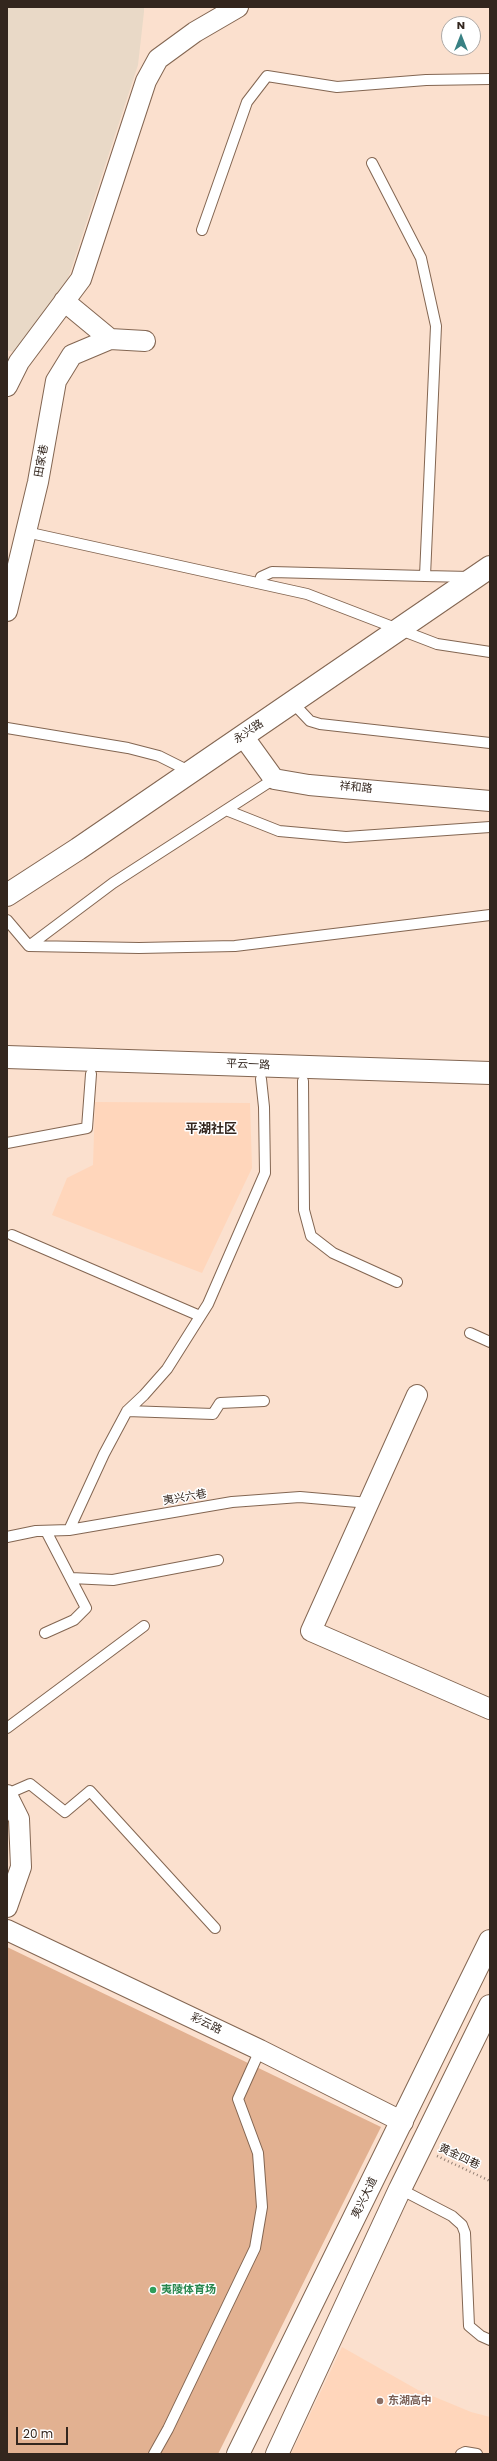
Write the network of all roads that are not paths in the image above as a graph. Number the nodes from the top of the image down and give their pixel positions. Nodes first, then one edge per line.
1 (238, 7) edge
2 (490, 80) edge
3 (372, 162) dead end
4 (202, 230) dead end
5 (64, 301) junction
6 (110, 339) junction
7 (146, 341) dead end
8 (7, 386) edge
9 (26, 532) junction
10 (485, 574) edge
11 (425, 576) junction
12 (259, 583) junction
13 (7, 611) edge
14 (399, 629) junction
15 (490, 652) edge
16 (292, 702) junction
17 (7, 728) edge
18 (243, 736) junction
19 (490, 743) edge
20 (191, 772) junction
21 (274, 779) junction
22 (490, 801) edge
23 (226, 810) junction
24 (490, 827) edge
25 (7, 895) edge
26 (490, 915) edge
27 (7, 920) edge
28 (29, 946) junction
29 (7, 1057) edge
30 (7, 1072) edge
31 (490, 1073) edge
32 (91, 1074) junction
33 (261, 1079) junction
34 (303, 1081) junction
35 (490, 1086) edge
36 (7, 1143) edge
37 (12, 1235) dead end
38 (397, 1282) dead end
39 (200, 1316) junction
40 (470, 1333) dead end
41 (490, 1342) edge
42 (417, 1395) dead end
43 (264, 1401) dead end
44 (127, 1411) junction
45 (369, 1503) junction
46 (69, 1530) junction
47 (46, 1531) junction
48 (7, 1537) edge
49 (218, 1560) dead end
50 (71, 1578) junction
51 (144, 1626) dead end
52 (45, 1633) dead end
53 (490, 1709) edge
54 (7, 1728) edge
55 (7, 1795) edge
56 (7, 1907) edge
57 (215, 1928) dead end
58 (7, 1930) edge
59 (490, 1941) edge
60 (490, 2006) edge
61 (260, 2050) junction
62 (403, 2122) junction
63 (400, 2189) junction
64 (490, 2340) edge
65 (154, 2454) edge
66 (238, 2454) edge
67 (277, 2454) edge
68 (461, 2454) edge
69 (477, 2454) edge

1 - 5 street
2 - 4 lane
3 - 11 lane
5 - 6 street
5 - 8 street
6 - 7 street, 田家巷
6 - 9 street, 田家巷
9 - 12 lane
9 - 13 street, 田家巷
10 - 11 lane
10 - 14 main road, 永兴路
11 - 12 lane
12 - 14 lane
14 - 15 lane
14 - 16 main road, 永兴路
16 - 18 main road, 永兴路
16 - 19 lane
17 - 20 lane
18 - 20 main road, 永兴路
18 - 21 street
20 - 25 main road, 永兴路
21 - 22 street, 祥和路
21 - 23 lane
23 - 24 lane
23 - 28 lane
26 - 28 lane
27 - 28 lane
29 - 31 main road, 平云一路
30 - 32 main road, 平云一路
32 - 33 main road, 平云一路
32 - 36 lane
33 - 34 main road, 平云一路
33 - 39 lane
34 - 35 main road, 平云一路
34 - 38 lane
37 - 39 lane
39 - 44 lane
40 - 41 lane
42 - 45 street
43 - 44 lane
44 - 46 lane
45 - 46 lane, 夷兴六巷
45 - 53 street
46 - 47 lane, 夷兴六巷
47 - 48 lane, 夷兴六巷
47 - 50 lane
49 - 50 lane
50 - 52 lane
51 - 54 lane
55 - 56 street
55 - 57 lane
58 - 61 street, 彩云路
59 - 62 main road, 夷兴大道
60 - 63 main road
61 - 62 street, 彩云路
61 - 65 lane
62 - 66 main road, 夷兴大道
63 - 64 lane
63 - 67 main road
68 - 69 lane

